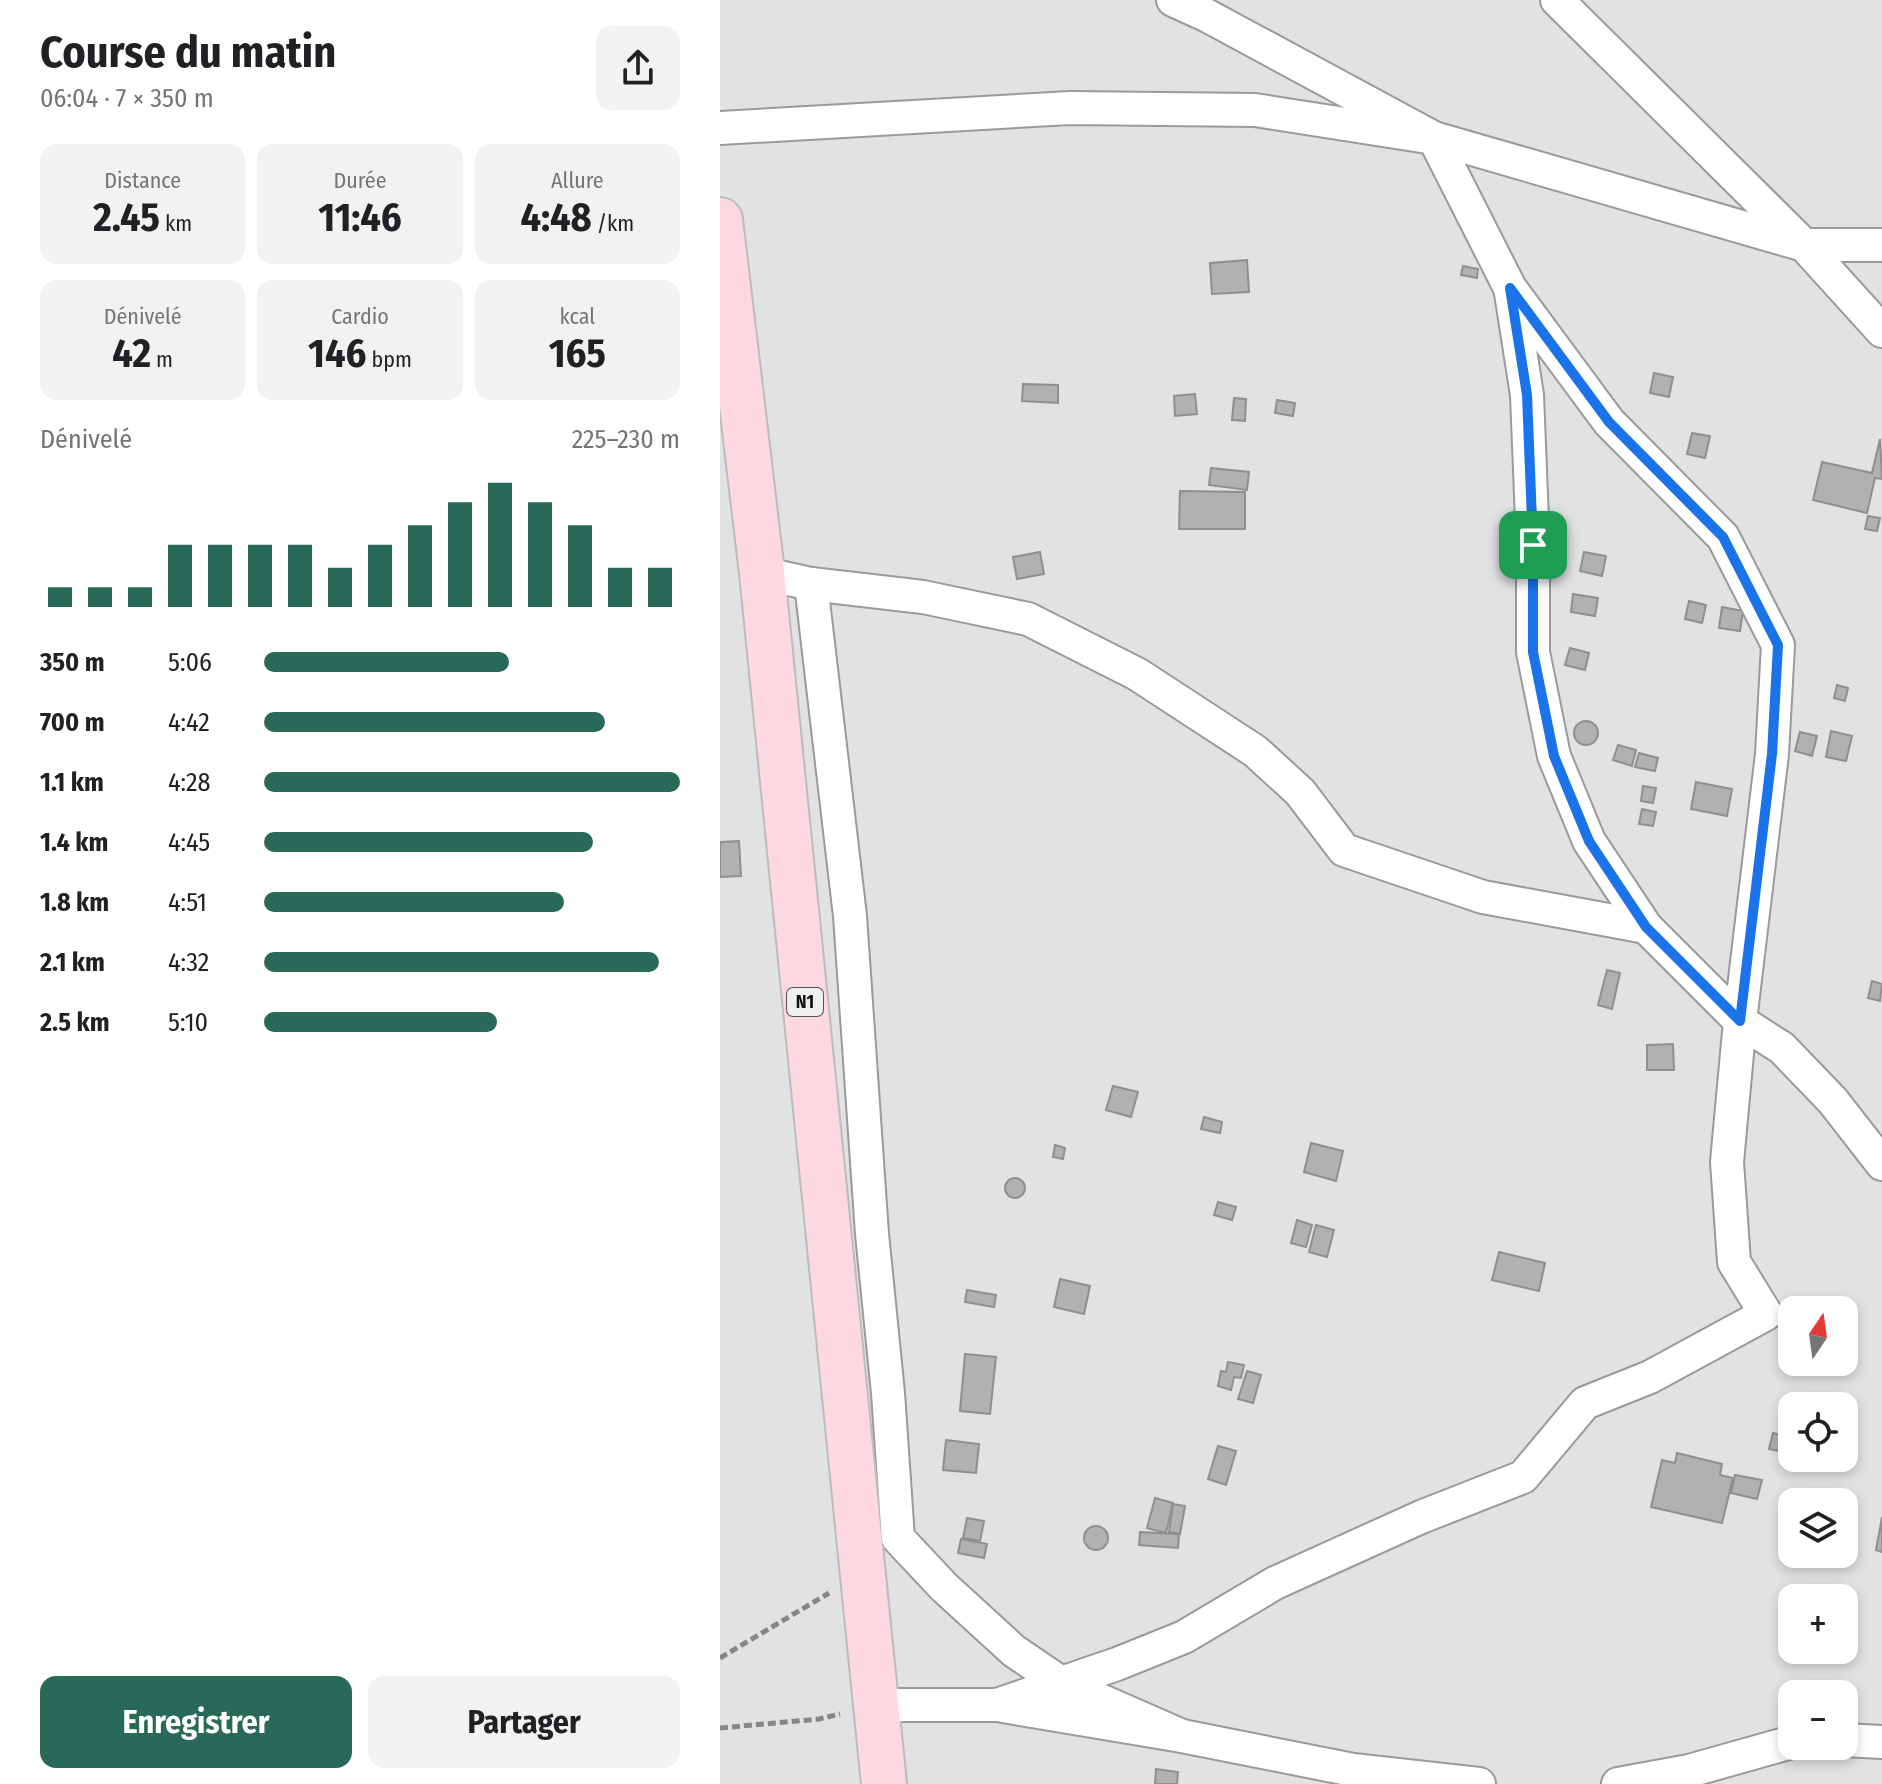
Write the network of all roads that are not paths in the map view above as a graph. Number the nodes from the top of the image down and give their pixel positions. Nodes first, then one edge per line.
1 (1173, 0) edge
2 (1557, 0) edge
3 (720, 128) edge
4 (1434, 138) junction
5 (720, 220) edge
6 (1804, 245) junction
7 (1882, 245) edge
8 (1510, 288) junction
9 (1882, 331) edge
10 (762, 573) junction
11 (811, 584) junction
12 (1646, 927) junction
13 (1740, 1021) junction
14 (1882, 1164) edge
15 (1061, 1683) junction
16 (876, 1705) junction
17 (997, 1705) junction
18 (1182, 1736) junction
19 (1858, 1741) edge
20 (1882, 1742) edge
21 (1778, 1746) edge
22 (1353, 1770) junction
23 (884, 1784) edge
24 (1384, 1784) edge
25 (1479, 1784) edge
26 (1618, 1784) edge

1 - 4 street
2 - 6 street
3 - 4 street
4 - 6 street
4 - 8 street
5 - 10 main road, N1
6 - 7 street
6 - 9 street
8 - 12 street
8 - 13 street
10 - 11 street
10 - 16 main road, N1
11 - 12 street
11 - 15 street
12 - 13 street
13 - 14 street
13 - 15 street
15 - 17 street
15 - 18 street
16 - 17 street
16 - 23 main road, N1
17 - 18 street
18 - 22 street
19 - 20 street
21 - 26 street
22 - 24 street
22 - 25 street

